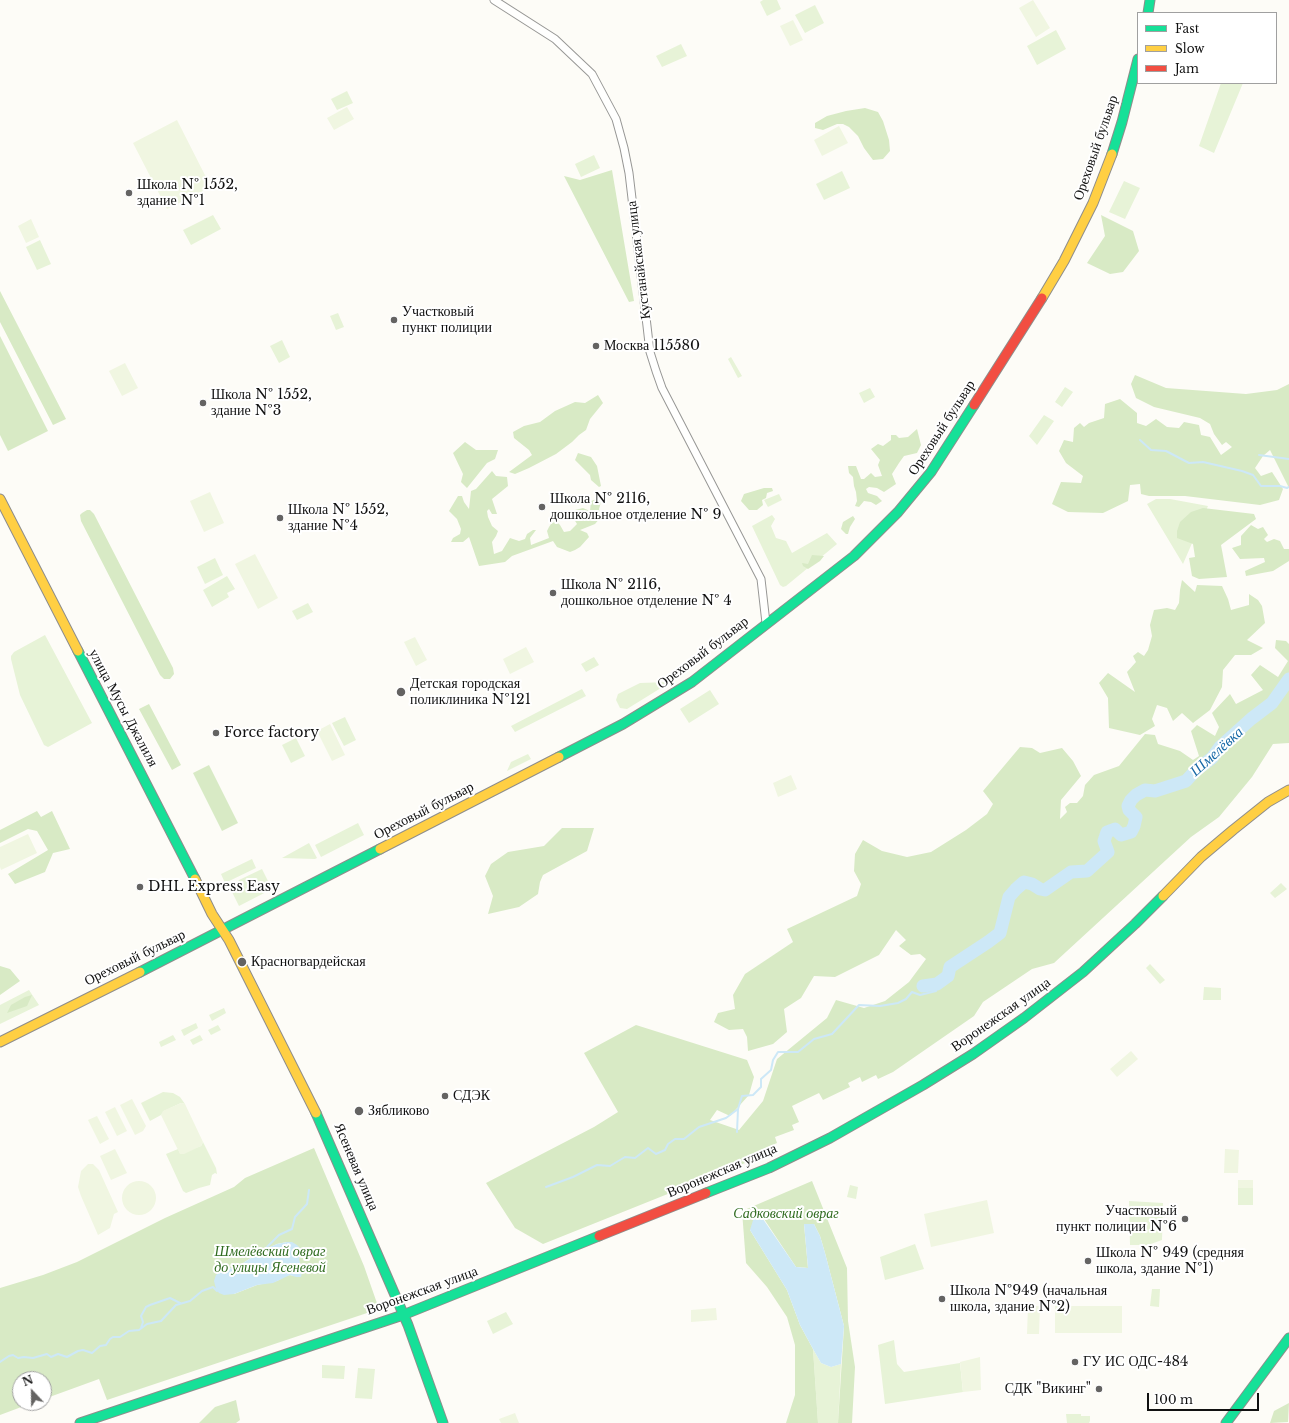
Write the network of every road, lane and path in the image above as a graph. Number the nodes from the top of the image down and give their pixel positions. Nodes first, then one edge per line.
1 (494, 0) edge
2 (1150, 0) edge
3 (1148, 12) edge
4 (1137, 63) edge
5 (0, 498) edge
6 (766, 623) junction
7 (1289, 790) edge
8 (223, 930) junction
9 (0, 1042) edge
10 (403, 1315) junction
11 (1289, 1338) edge
12 (80, 1423) edge
13 (443, 1423) edge
14 (1226, 1423) edge

1 - 6 street, Кустанайская улица
2 - 3 street
4 - 6 street, Ореховый бульвар
5 - 8 street, улица Мусы Джалиля
6 - 8 street, Ореховый бульвар
7 - 10 street, Воронежская улица
8 - 9 street, Ореховый бульвар
8 - 10 street, Ясеневая улица
10 - 12 street, Воронежская улица
10 - 13 street, Ясеневая улица
11 - 14 street

